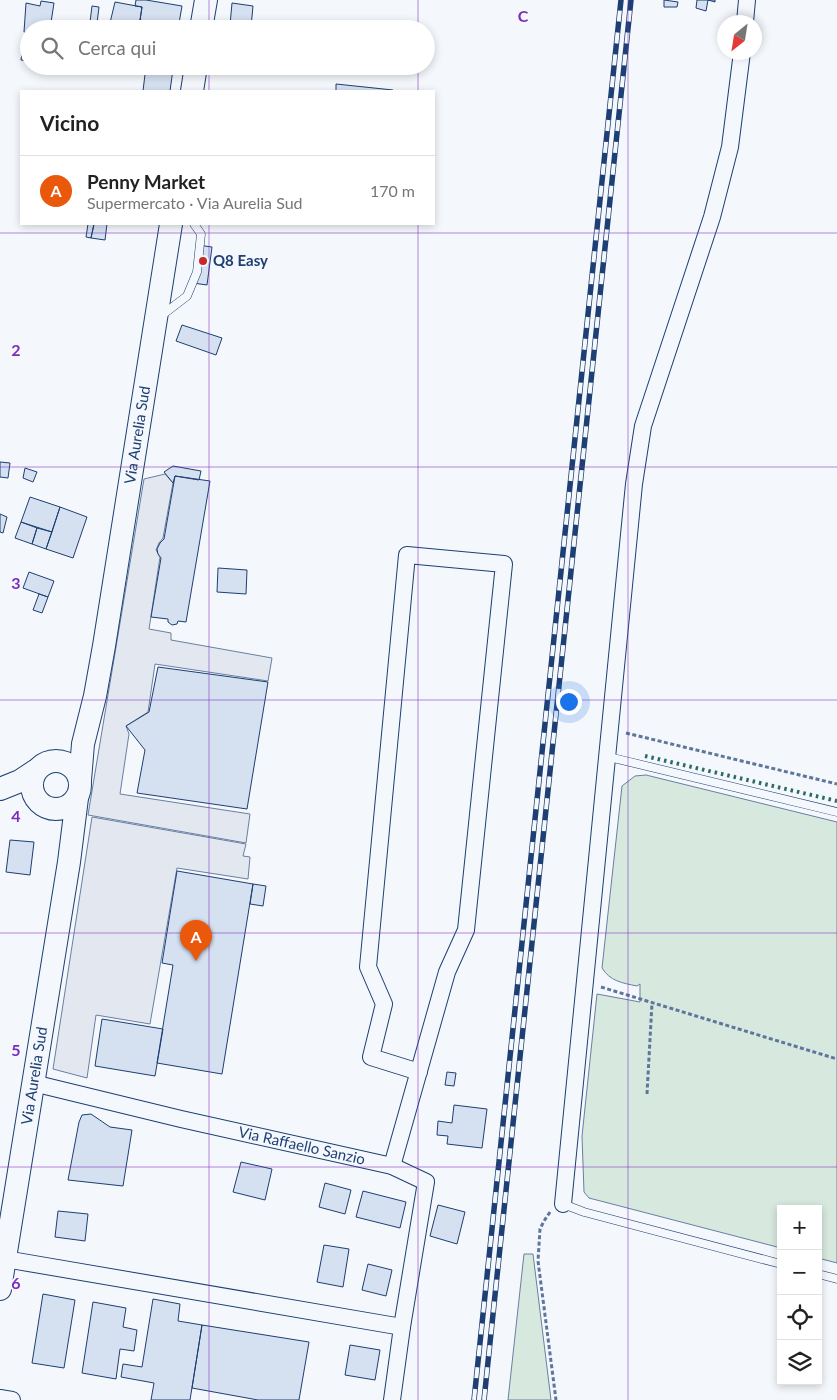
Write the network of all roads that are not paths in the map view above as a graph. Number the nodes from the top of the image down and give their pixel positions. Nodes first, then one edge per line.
1 (206, 0) edge
2 (747, 0) edge
3 (746, 15) edge
4 (203, 20) edge
5 (741, 60) edge
6 (195, 75) edge
7 (192, 90) edge
8 (171, 225) edge
9 (195, 225) edge
10 (155, 320) junction
11 (104, 646) junction
12 (608, 757) junction
13 (44, 766) junction
14 (0, 789) edge
15 (78, 789) junction
16 (0, 798) edge
17 (42, 805) junction
18 (837, 812) edge
19 (69, 862) junction
20 (419, 1072) junction
21 (33, 1083) junction
22 (392, 1166) junction
23 (563, 1204) joint
24 (5, 1259) junction
25 (777, 1263) edge
26 (822, 1275) edge
27 (837, 1278) edge
28 (0, 1290) edge
29 (402, 1327) junction
30 (0, 1398) edge
31 (12, 1400) edge
32 (392, 1400) edge

1 - 4 main road
2 - 3 street
5 - 12 street
6 - 7 main road
8 - 10 main road, Via Aurelia Sud
9 - 10 lane
10 - 11 main road, Via Aurelia Sud
11 - 13 main road, Via Aurelia Sud
11 - 15 main road, Via Aurelia Sud
12 - 18 lane
12 - 23 street
13 - 14 main road
13 - 15 main road
13 - 17 main road, Via Aurelia Sud
15 - 17 main road
15 - 19 main road, Via Aurelia Sud
16 - 17 main road
17 - 19 main road, Via Aurelia Sud
19 - 21 main road, Via Aurelia Sud
20 - 20 street
20 - 22 street
21 - 22 street, Via Raffaello Sanzio
21 - 24 main road, Via Aurelia Sud
22 - 29 street, Via Raffaello Sanzio
23 - 25 lane
24 - 28 main road, Via Aurelia Sud
24 - 29 street
26 - 27 lane
29 - 32 street, Via Raffaello Sanzio
30 - 31 street

